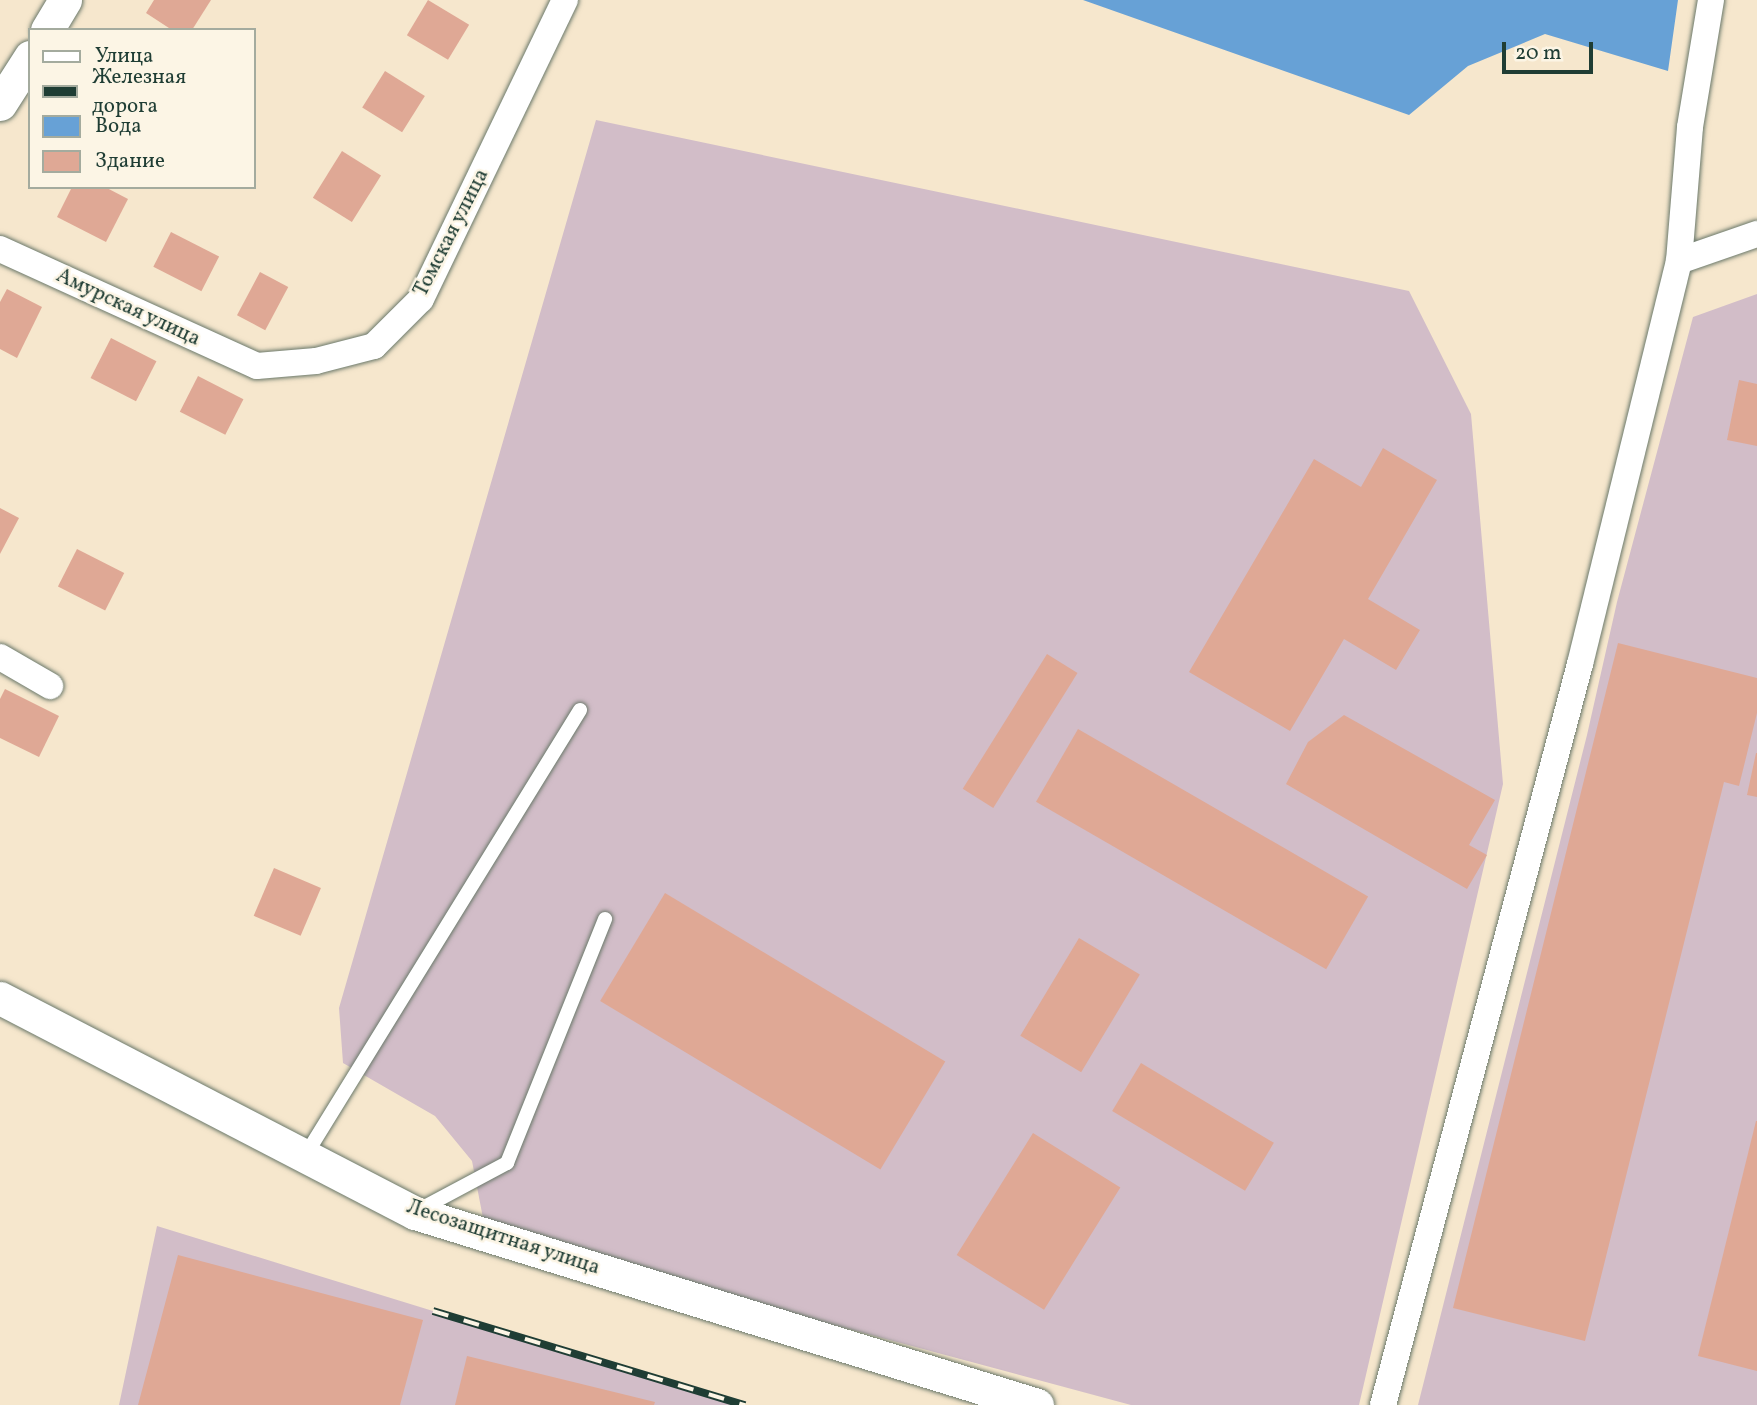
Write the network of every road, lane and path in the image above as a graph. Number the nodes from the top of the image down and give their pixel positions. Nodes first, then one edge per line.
1 (65, 0) edge
2 (565, 0) edge
3 (1711, 0) edge
4 (48, 28) edge
5 (28, 60) edge
6 (0, 104) edge
7 (1757, 234) edge
8 (0, 249) edge
9 (1679, 261) junction
10 (257, 366) joint
11 (0, 657) edge
12 (50, 685) dead end
13 (580, 710) dead end
14 (604, 919) dead end
15 (0, 998) edge
16 (305, 1156) junction
17 (415, 1213) junction
18 (1037, 1405) edge
19 (1384, 1405) edge

1 - 4 street
2 - 10 street, Томская улица
3 - 9 street
5 - 6 street
7 - 9 street
8 - 10 street, Амурская улица
9 - 19 street
11 - 12 street
13 - 16 lane
14 - 17 lane
15 - 16 street, Лесозащитная улица
16 - 17 street, Лесозащитная улица
17 - 18 street, Лесозащитная улица

